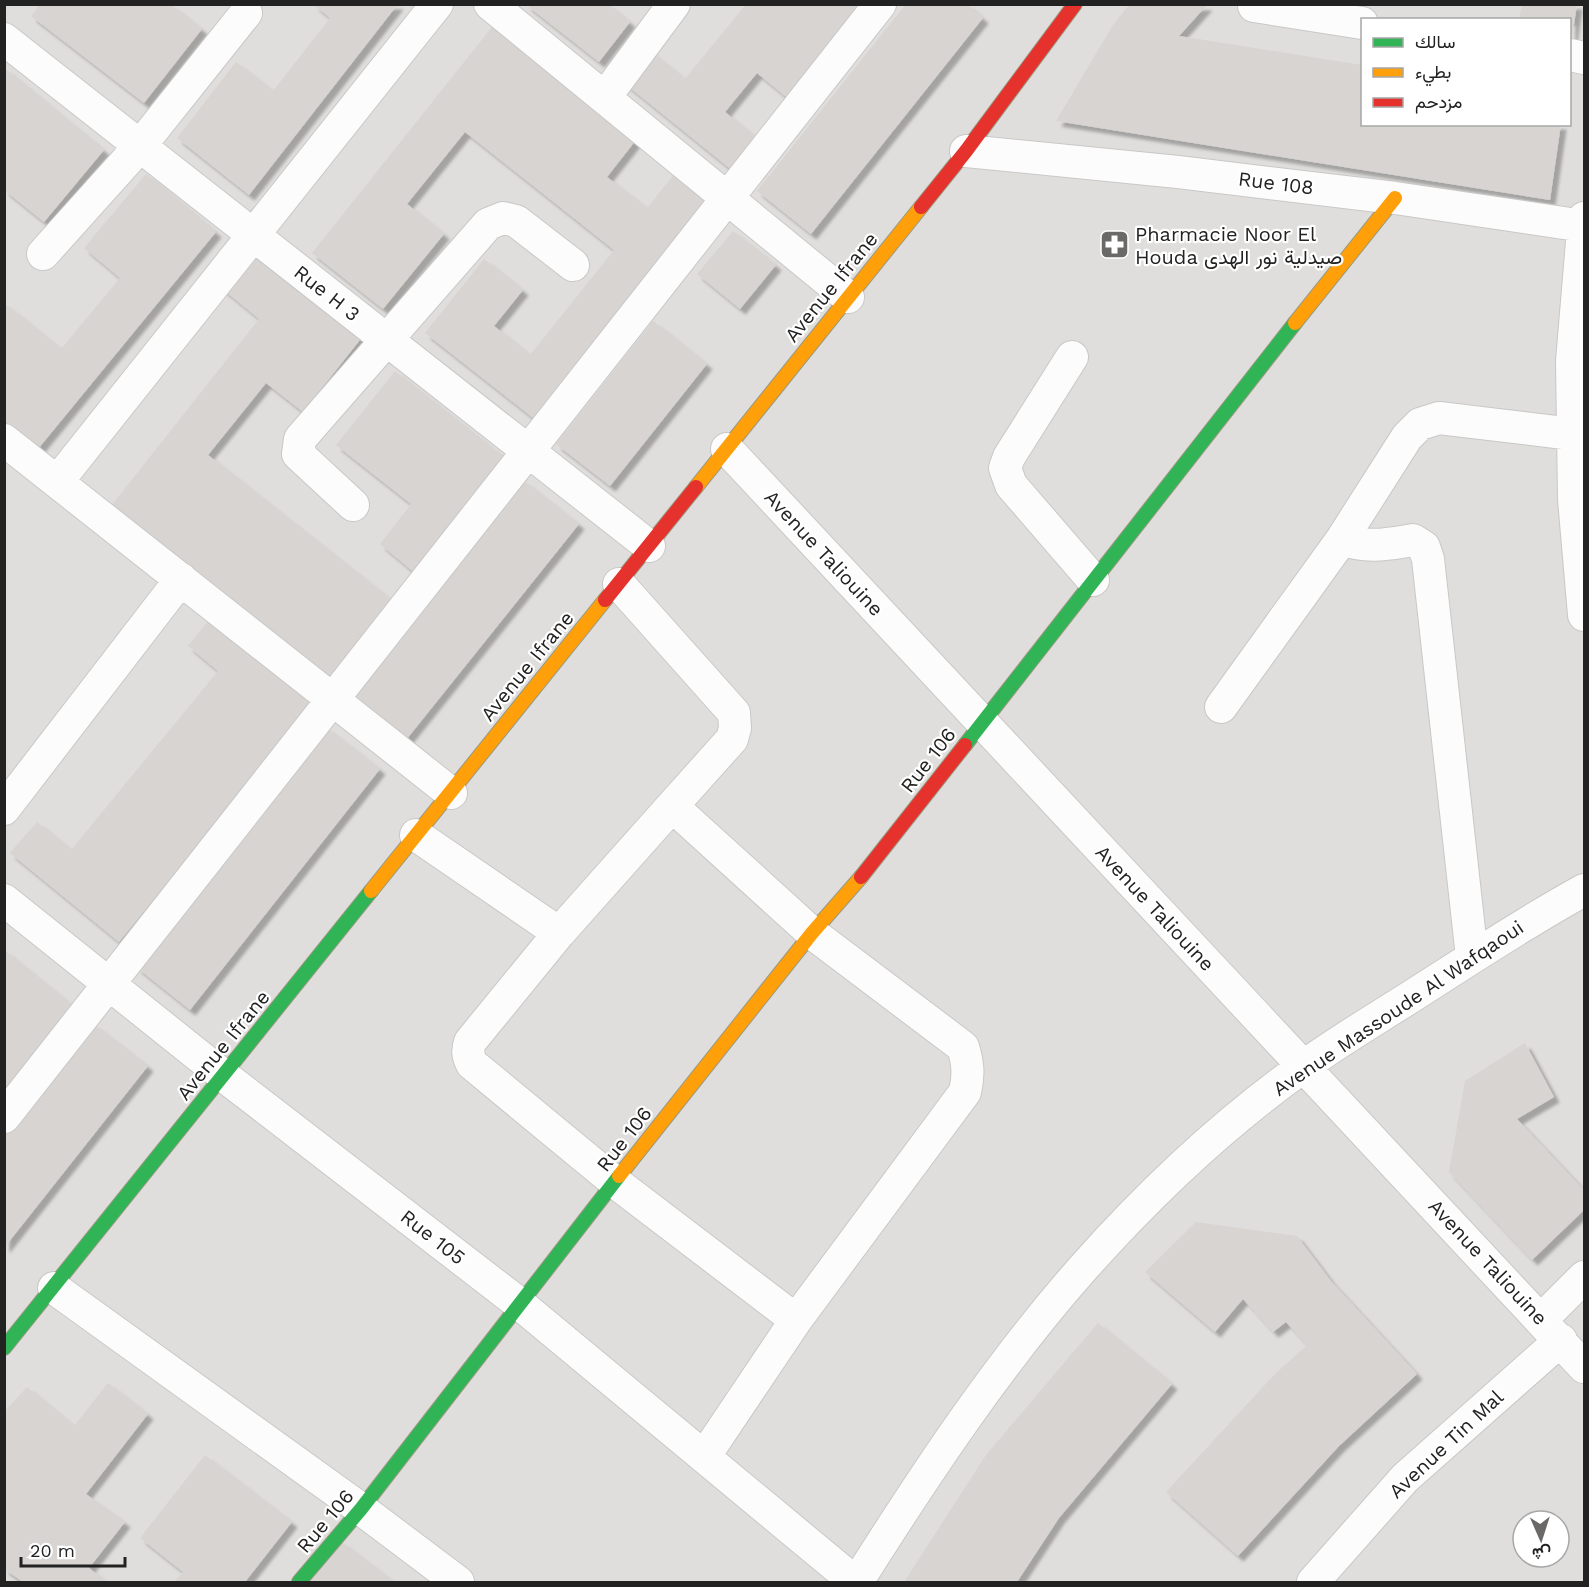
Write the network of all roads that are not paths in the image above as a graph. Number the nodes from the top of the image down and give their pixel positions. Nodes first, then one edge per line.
1 (437, 4) edge
2 (490, 4) edge
3 (674, 4) edge
4 (880, 4) edge
5 (1075, 4) edge
6 (1254, 6) dead end
7 (246, 13) dead end
8 (1361, 23) edge
9 (4, 39) edge
10 (604, 97) junction
11 (140, 146) junction
12 (966, 151) junction
13 (727, 198) junction
14 (1395, 198) junction
15 (1584, 223) edge
16 (253, 236) junction
17 (43, 254) dead end
18 (573, 265) dead end
19 (849, 297) junction
20 (388, 340) junction
21 (1072, 357) dead end
22 (1572, 434) junction
23 (4, 440) edge
24 (727, 449) junction
25 (528, 451) junction
26 (57, 482) junction
27 (353, 505) dead end
28 (1342, 539) junction
29 (649, 546) junction
30 (181, 579) junction
31 (1093, 579) junction
32 (619, 584) junction
33 (1584, 615) edge
34 (332, 698) junction
35 (1221, 707) dead end
36 (982, 722) junction
37 (451, 792) junction
38 (672, 806) junction
39 (4, 809) edge
40 (416, 835) junction
41 (1584, 890) edge
42 (4, 900) edge
43 (559, 933) junction
44 (812, 933) junction
45 (1472, 957) junction
46 (109, 983) junction
47 (1303, 1066) junction
48 (224, 1076) junction
49 (4, 1117) edge
50 (615, 1182) junction
51 (1584, 1276) edge
52 (54, 1288) junction
53 (521, 1305) junction
54 (796, 1320) junction
55 (1552, 1330) junction
56 (4, 1348) edge
57 (1584, 1366) edge
58 (704, 1457) junction
59 (361, 1509) junction
60 (299, 1582) edge
61 (458, 1582) edge
62 (856, 1582) edge
63 (1313, 1582) edge

1 - 16 street
2 - 10 street
3 - 10 street
4 - 13 street
5 - 12 street, Avenue Ifrane
6 - 8 street
7 - 11 street
9 - 11 street, Rue H 3
10 - 13 street
11 - 16 street, Rue H 3
11 - 17 street
12 - 14 street, Rue 108
12 - 19 street, Avenue Ifrane
13 - 19 street
13 - 25 street
14 - 15 street, Rue 108
14 - 31 street, Rue 106
15 - 22 street
16 - 20 street, Rue H 3
16 - 26 street
18 - 20 street
19 - 24 street, Avenue Ifrane
20 - 25 street, Rue H 3
20 - 27 street
21 - 31 street
22 - 28 street
22 - 33 street
23 - 26 street
24 - 29 street, Avenue Ifrane
24 - 36 street, Avenue Taliouine
25 - 29 street, Rue H 3
25 - 34 street
26 - 30 street
28 - 35 street
28 - 45 street
29 - 32 street, Avenue Ifrane
30 - 34 street
30 - 39 street
31 - 36 street, Rue 106
32 - 37 street, Avenue Ifrane
32 - 38 street
34 - 37 street
34 - 46 street
36 - 44 street, Rue 106
36 - 47 street, Avenue Taliouine
37 - 40 street, Avenue Ifrane
38 - 43 street
38 - 44 street
40 - 43 street
40 - 48 street, Avenue Ifrane
41 - 45 street, Avenue Massoude Al Wafqaoui
42 - 46 street, Rue 105
43 - 50 street
44 - 50 street, Rue 106
44 - 54 street
45 - 47 street, Avenue Massoude Al Wafqaoui
46 - 48 street, Rue 105
46 - 49 street
47 - 55 street, Avenue Taliouine
47 - 62 street, Avenue Massoude Al Wafqaoui
48 - 52 street, Avenue Ifrane
48 - 53 street, Rue 105
50 - 53 street, Rue 106
50 - 54 street
51 - 55 street, Avenue Tin Mal
52 - 56 street, Avenue Ifrane
52 - 59 street
53 - 58 street, Rue 105
53 - 59 street, Rue 106
54 - 58 street
55 - 57 street, Avenue Taliouine
55 - 63 street, Avenue Tin Mal
58 - 62 street, Rue 105
59 - 60 street, Rue 106
59 - 61 street

